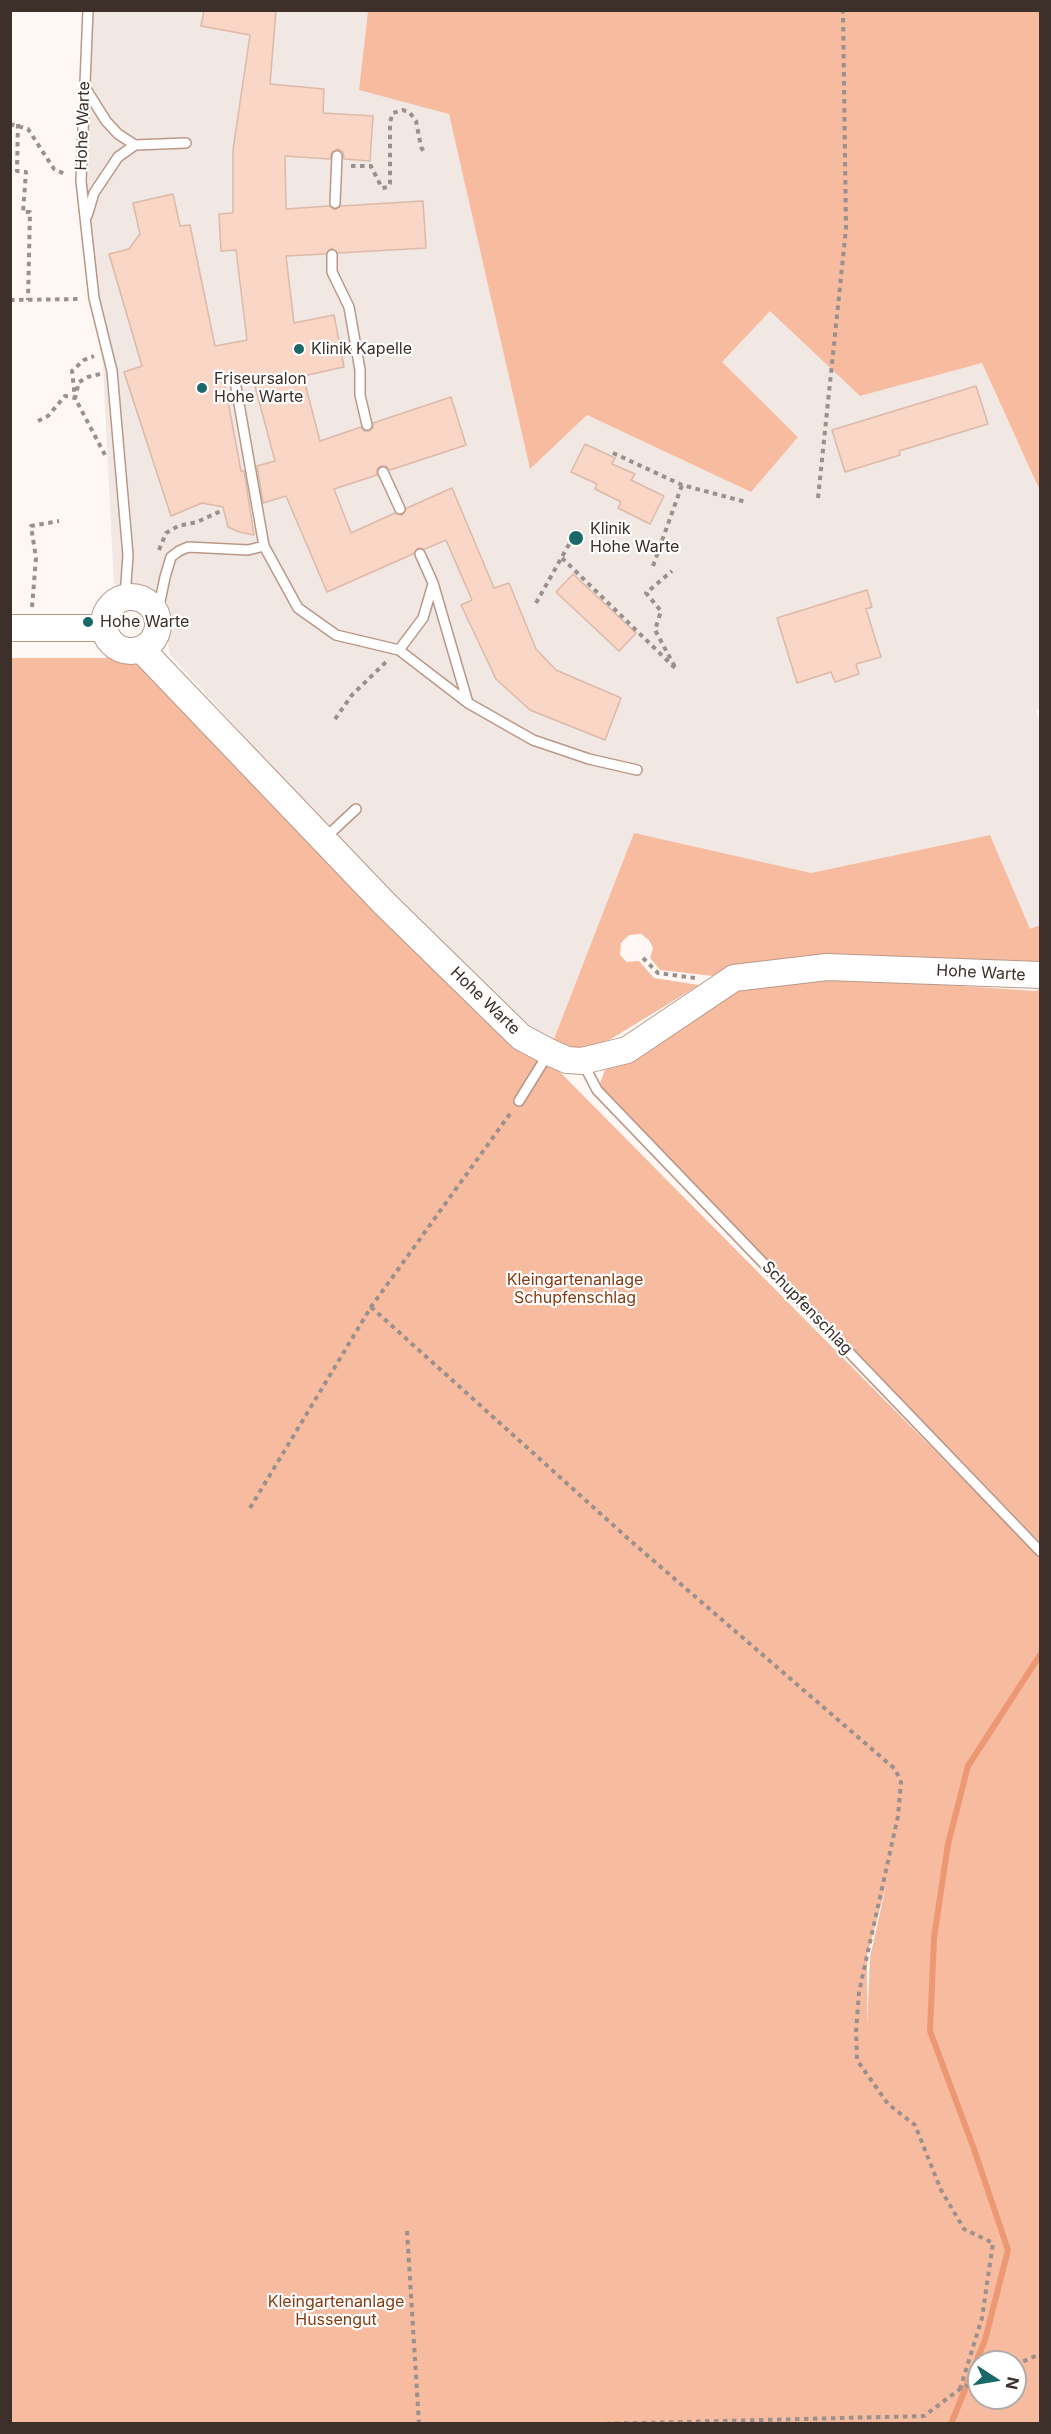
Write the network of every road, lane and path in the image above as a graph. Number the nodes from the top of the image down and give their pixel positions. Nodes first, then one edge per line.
1 (79, 10) edge
2 (843, 10) edge
3 (88, 14) edge
4 (85, 87) junction
5 (10, 124) edge
6 (18, 124) junction
7 (186, 143) dead end
8 (135, 145) junction
9 (425, 154) dead end
10 (337, 161) joint
11 (81, 181) junction
12 (335, 203) dead end
13 (86, 218) junction
14 (332, 255) dead end
15 (94, 298) junction
16 (10, 300) edge
17 (28, 300) junction
18 (108, 349) junction
19 (112, 371) junction
20 (235, 381) dead end
21 (75, 398) junction
22 (38, 421) dead end
23 (367, 425) dead end
24 (613, 453) dead end
25 (121, 466) junction
26 (383, 472) dead end
27 (682, 485) junction
28 (818, 498) dead end
29 (746, 502) dead end
30 (400, 509) dead end
31 (58, 521) dead end
32 (572, 539) dead end
33 (264, 546) junction
34 (420, 554) dead end
35 (562, 558) junction
36 (653, 566) dead end
37 (672, 571) dead end
38 (433, 583) junction
39 (125, 597) junction
40 (536, 603) dead end
41 (32, 607) dead end
42 (157, 616) junction
43 (10, 628) edge
44 (103, 628) junction
45 (142, 650) junction
46 (399, 650) junction
47 (468, 703) junction
48 (335, 719) dead end
49 (637, 770) dead end
50 (356, 809) dead end
51 (323, 840) junction
52 (643, 958) dead end
53 (1041, 975) edge
54 (728, 982) junction
55 (549, 1052) junction
56 (582, 1060) junction
57 (519, 1101) joint
58 (371, 1306) junction
59 (250, 1508) dead end
60 (1041, 1551) edge
61 (407, 2231) dead end
62 (1041, 2354) edge
63 (1027, 2360) edge
64 (967, 2387) edge
65 (960, 2390) junction
66 (419, 2424) edge
67 (597, 2424) edge

1 - 3 lane
2 - 28 path
3 - 4 lane, Hohe Warte
4 - 8 lane
4 - 11 lane, Hohe Warte
5 - 6 path
6 - 11 path
6 - 17 path
7 - 8 lane
8 - 13 lane
9 - 10 path
10 - 12 lane
11 - 13 lane, Hohe Warte
13 - 15 lane, Hohe Warte
14 - 23 lane
15 - 17 path
15 - 18 lane, Hohe Warte
16 - 17 path
18 - 19 lane, Hohe Warte
18 - 21 path
19 - 21 path
19 - 25 lane, Hohe Warte
20 - 33 lane
21 - 22 path
21 - 25 path
24 - 27 path
25 - 39 lane, Hohe Warte
26 - 30 lane
27 - 29 path
27 - 36 path
31 - 41 path
32 - 35 path
33 - 42 lane
33 - 46 lane
34 - 38 lane
35 - 37 path
35 - 40 path
38 - 46 lane
38 - 47 lane
39 - 42 street
39 - 44 street
42 - 45 street
43 - 44 street
44 - 45 street
45 - 51 street, Hohe Warte
46 - 47 lane
46 - 48 path
47 - 49 lane
50 - 51 lane
51 - 55 street, Hohe Warte
52 - 54 path
53 - 54 street, Hohe Warte
54 - 56 street, Hohe Warte
55 - 56 street, Hohe Warte
55 - 57 lane
56 - 60 lane, Schupfenschlag
57 - 58 path
58 - 59 path
58 - 65 path
61 - 66 path
62 - 63 path
64 - 65 path
65 - 67 path

